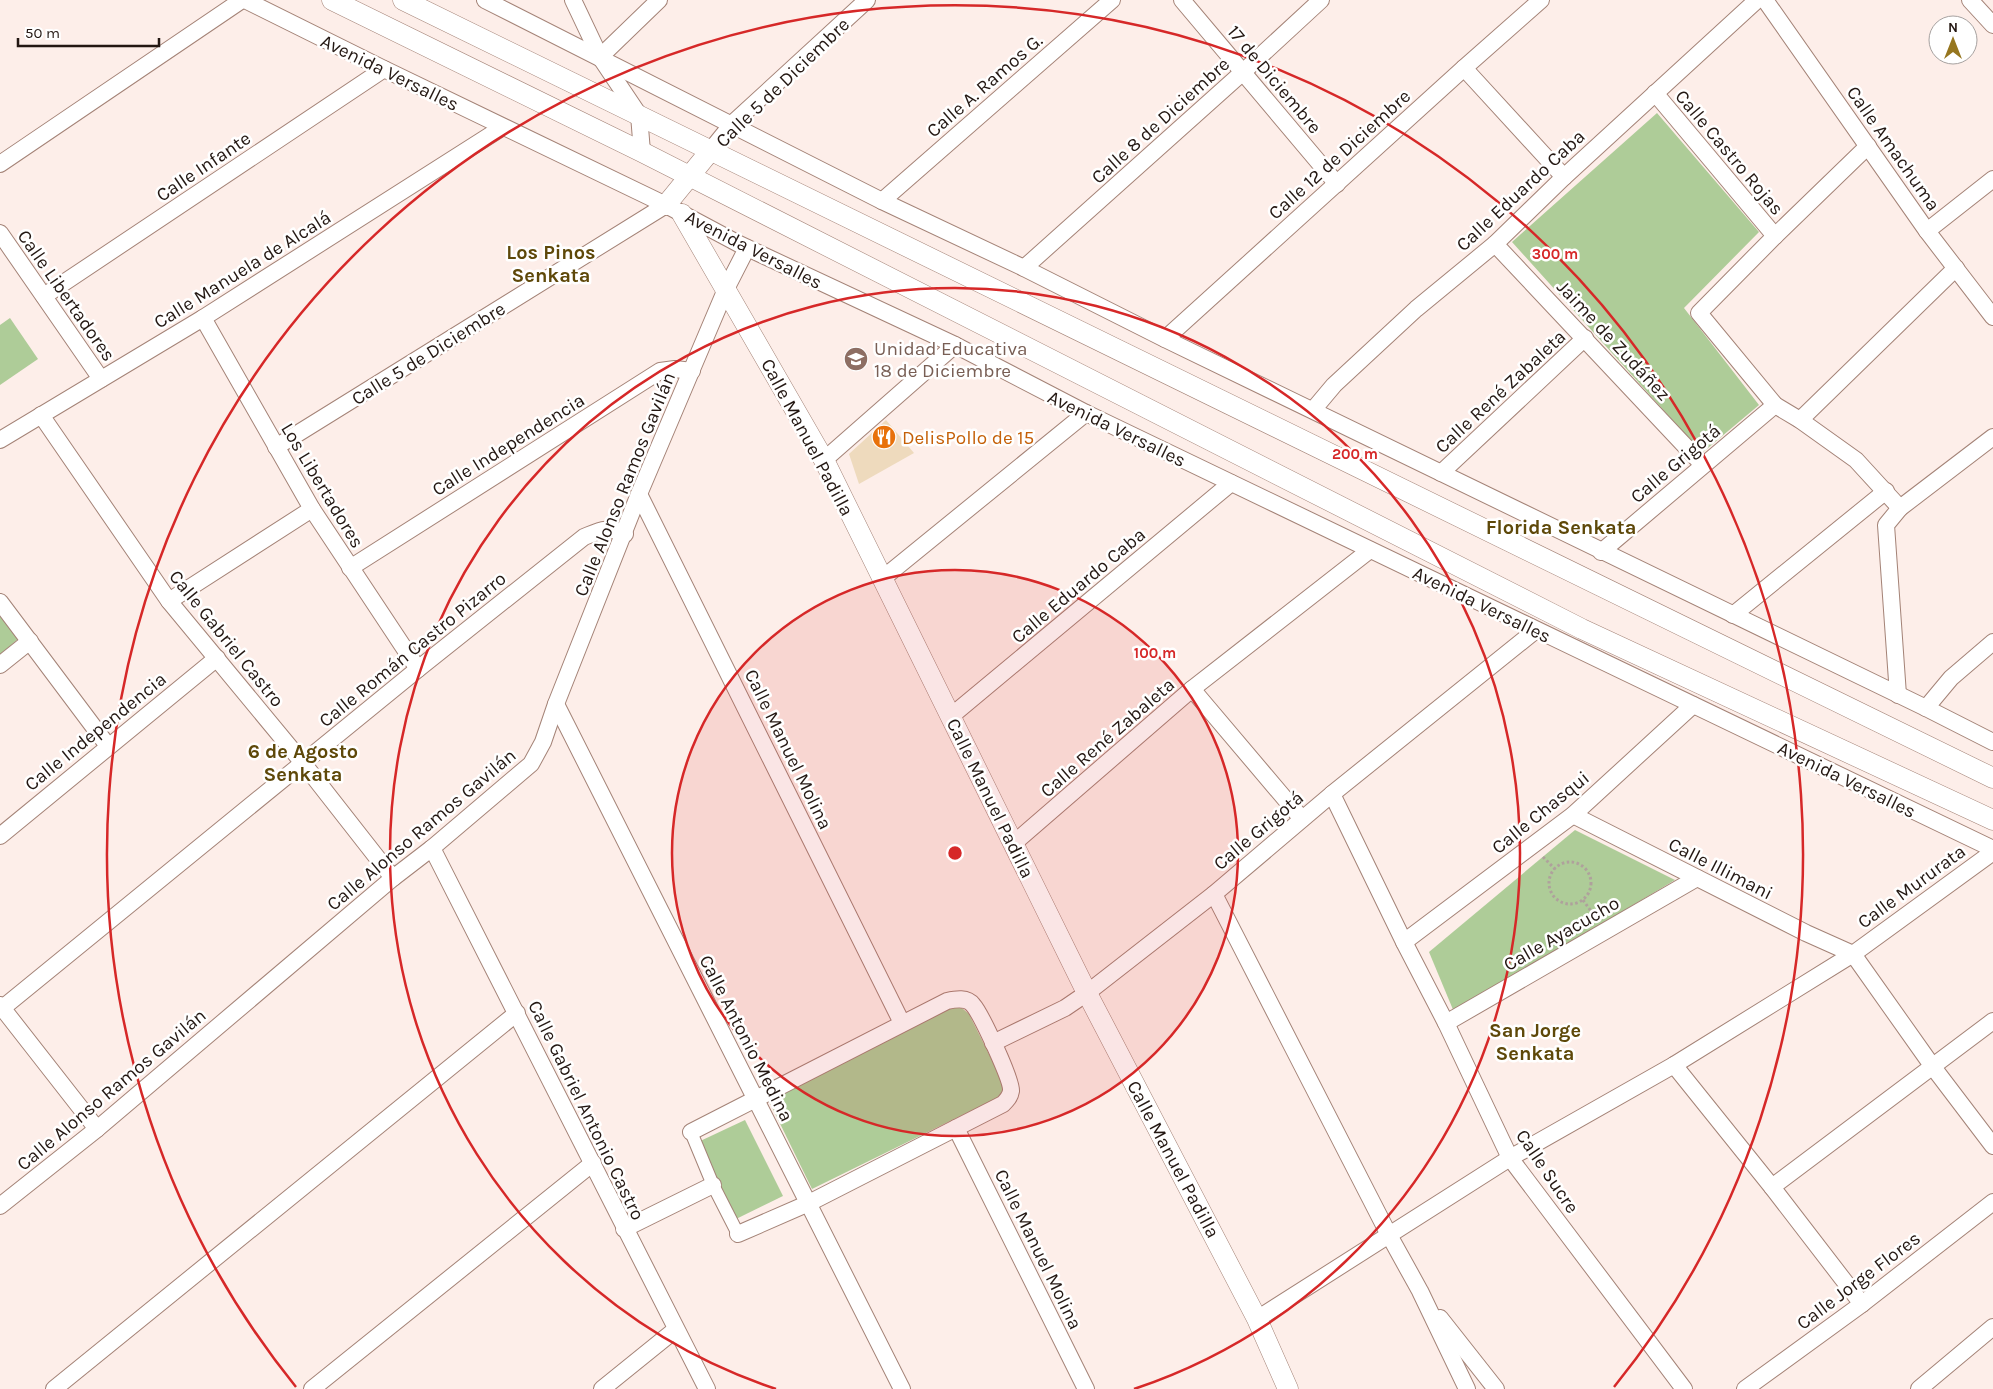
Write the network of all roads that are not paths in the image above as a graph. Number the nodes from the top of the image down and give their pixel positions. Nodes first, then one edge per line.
1 (243, 0) edge
2 (332, 0) edge
3 (403, 0) edge
4 (485, 0) edge
5 (573, 0) edge
6 (660, 0) edge
7 (867, 0) edge
8 (1112, 0) edge
9 (1182, 0) edge
10 (1321, 0) edge
11 (1541, 0) edge
12 (1757, 0) edge
13 (1765, 0) edge
14 (1970, 0) edge
15 (1993, 26) edge
16 (600, 57) junction
17 (1464, 68) junction
18 (384, 70) junction
19 (1243, 72) junction
20 (1654, 93) junction
21 (639, 114) junction
22 (732, 124) junction
23 (503, 127) junction
24 (1868, 146) junction
25 (711, 150) junction
26 (642, 152) junction
27 (0, 164) edge
28 (689, 176) junction
29 (1564, 177) junction
30 (1993, 178) edge
31 (1336, 184) junction
32 (882, 201) junction
33 (674, 209) junction
34 (1927, 231) junction
35 (0, 233) edge
36 (1775, 236) junction
37 (1495, 244) junction
38 (747, 248) junction
39 (1024, 268) junction
40 (1956, 268) junction
41 (726, 289) junction
42 (44, 296) junction
43 (1993, 317) edge
44 (203, 318) junction
45 (1585, 338) junction
46 (1165, 340) junction
47 (955, 345) junction
48 (692, 371) junction
49 (101, 379) junction
50 (1775, 405) junction
51 (1313, 410) junction
52 (1086, 413) junction
53 (41, 416) junction
54 (1800, 420) junction
55 (1993, 437) edge
56 (0, 440) edge
57 (276, 447) junction
58 (824, 460) junction
59 (1703, 465) junction
60 (1441, 473) junction
61 (1231, 483) junction
62 (1886, 491) junction
63 (639, 494) junction
64 (1900, 508) junction
65 (312, 509) junction
66 (624, 534) junction
67 (1370, 550) junction
68 (1601, 552) junction
69 (350, 568) junction
70 (882, 579) junction
71 (169, 601) junction
72 (0, 602) edge
73 (1733, 615) junction
74 (1536, 630) junction
75 (30, 641) junction
76 (1993, 642) edge
77 (217, 658) junction
78 (0, 665) edge
79 (418, 669) junction
80 (1192, 689) junction
81 (1898, 695) junction
82 (556, 704) junction
83 (1692, 705) junction
84 (1926, 708) junction
85 (950, 717) junction
86 (1993, 742) edge
87 (108, 746) junction
88 (303, 763) junction
89 (1993, 778) edge
90 (1332, 794) junction
91 (1573, 815) junction
92 (1302, 819) junction
93 (1993, 820) edge
94 (0, 836) edge
95 (1013, 844) junction
96 (432, 848) junction
97 (1993, 851) edge
98 (393, 878) junction
99 (1697, 878) junction
100 (1214, 894) junction
101 (1404, 942) junction
102 (1853, 954) junction
103 (1087, 993) junction
104 (1, 1008) edge
105 (517, 1013) junction
106 (1993, 1021) edge
107 (902, 1023) junction
108 (1446, 1023) junction
109 (993, 1043) junction
110 (1674, 1065) junction
111 (1933, 1068) junction
112 (754, 1098) junction
113 (956, 1128) junction
114 (97, 1129) junction
115 (691, 1132) joint
116 (1993, 1146) edge
117 (1510, 1158) junction
118 (593, 1163) junction
119 (713, 1185) junction
120 (1772, 1187) junction
121 (1993, 1202) edge
122 (809, 1203) junction
123 (0, 1206) edge
124 (624, 1229) junction
125 (738, 1234) joint
126 (1389, 1235) junction
127 (1420, 1291) junction
128 (1862, 1304) junction
129 (1257, 1319) junction
130 (1993, 1327) edge
131 (675, 1330) junction
132 (54, 1389) edge
133 (312, 1389) edge
134 (602, 1389) edge
135 (707, 1389) edge
136 (902, 1389) edge
137 (1086, 1389) edge
138 (1288, 1389) edge
139 (1467, 1389) edge
140 (1496, 1389) edge
141 (1684, 1389) edge
142 (1745, 1389) edge
143 (1919, 1389) edge

1 - 18 street, Avenida Versalles
1 - 27 street
2 - 26 street, Avenida Versalles
3 - 21 street
4 - 16 street
5 - 16 street
6 - 16 street
7 - 22 street, Calle 5 de Diciembre
8 - 32 street, Calle A. Ramos G.
9 - 19 street, 17 de Diciembre
10 - 19 street, Calle 8 de Diciembre
11 - 17 street, Calle 12 de Diciembre
12 - 20 street, Calle Eduardo Caba
13 - 24 street, Calle Amachuma
14 - 15 street
16 - 21 street
16 - 22 street
17 - 29 street
17 - 31 street, Calle 12 de Diciembre
18 - 23 street, Avenida Versalles
18 - 42 street, Calle Infante
19 - 31 street, 17 de Diciembre
19 - 39 street, Calle 8 de Diciembre
20 - 29 street, Calle Eduardo Caba
20 - 36 street, Calle Castro Rojas
21 - 25 street
21 - 26 street
22 - 25 street, Calle 5 de Diciembre
22 - 32 street
23 - 33 street, Avenida Versalles
23 - 44 street, Calle Manuela de Alcalá
24 - 34 street, Calle Amachuma
24 - 36 street
25 - 28 street, Calle 5 de Diciembre
25 - 89 street
26 - 28 street, Avenida Versalles
28 - 33 street, Calle 5 de Diciembre
28 - 93 street, Avenida Versalles
29 - 37 street, Calle Eduardo Caba
30 - 34 street
31 - 46 street, Calle 12 de Diciembre
32 - 39 street
33 - 38 street, Avenida Versalles
33 - 41 street, Calle Manuel Padilla
33 - 57 street, Calle 5 de Diciembre
34 - 40 street, Calle Amachuma
35 - 42 street, Calle Libertadores
36 - 50 street
37 - 45 street, Jaime de Zudáñez
37 - 51 street, Calle Eduardo Caba
38 - 41 street, Calle Alonso Ramos Gavilán
38 - 47 street, Avenida Versalles
39 - 46 street
40 - 43 street, Calle Amachuma
40 - 54 street
41 - 48 street, Calle Alonso Ramos Gavilán
41 - 58 street, Calle Manuel Padilla
42 - 49 street, Calle Libertadores
44 - 49 street, Calle Manuela de Alcalá
44 - 57 street, Los Libertadores
45 - 59 street, Jaime de Zudáñez
45 - 60 street, Calle René Zabaleta
46 - 51 street
47 - 52 street, Avenida Versalles
47 - 58 street
48 - 63 street, Calle Alonso Ramos Gavilán
48 - 69 street, Calle Independencia
49 - 53 street, Calle Manuela de Alcalá
50 - 54 street
50 - 59 street, Calle Grigotá
51 - 60 street
52 - 61 street, Avenida Versalles
52 - 70 street
53 - 56 street, Calle Manuela de Alcalá
53 - 71 street, Calle Gabriel Castro
54 - 62 street
55 - 64 street
57 - 65 street, Los Libertadores
58 - 70 street, Calle Manuel Padilla
59 - 68 street, Calle Grigotá
60 - 68 street
61 - 67 street, Avenida Versalles
61 - 85 street, Calle Eduardo Caba
62 - 64 street
62 - 73 street
63 - 66 street, Calle Alonso Ramos Gavilán
63 - 107 street, Calle Manuel Molina
64 - 81 street
65 - 69 street, Los Libertadores
65 - 71 street
66 - 79 street, Calle Román Castro Pizarro
66 - 82 street, Calle Alonso Ramos Gavilán
67 - 74 street, Avenida Versalles
67 - 80 street, Calle René Zabaleta
68 - 73 street
69 - 79 street, Los Libertadores
70 - 85 street, Calle Manuel Padilla
71 - 77 street, Calle Gabriel Castro
72 - 75 street
73 - 81 street
74 - 83 street, Avenida Versalles
74 - 90 street, Calle Grigotá
75 - 78 street
75 - 87 street
76 - 84 street
77 - 87 street, Calle Independencia
77 - 88 street, Calle Gabriel Castro
79 - 88 street, Calle Román Castro Pizarro
80 - 92 street
80 - 95 street, Calle René Zabaleta
81 - 84 street
82 - 96 street, Calle Alonso Ramos Gavilán
82 - 112 street, Calle Antonio Medina
83 - 91 street, Calle Chasqui
83 - 97 street, Avenida Versalles
84 - 86 street
85 - 95 street, Calle Manuel Padilla
87 - 94 street, Calle Independencia
88 - 98 street, Calle Gabriel Castro
88 - 104 street, Calle Román Castro Pizarro
90 - 92 street, Calle Grigotá
90 - 101 street, Calle Sucre
91 - 99 street, Calle Illimani
91 - 101 street, Calle Chasqui
92 - 100 street, Calle Grigotá
95 - 103 street, Calle Manuel Padilla
96 - 98 street, Calle Alonso Ramos Gavilán
96 - 105 street, Calle Gabriel Antonio Castro
97 - 102 street, Calle Mururata
98 - 114 street, Calle Alonso Ramos Gavilán
99 - 102 street, Calle Illimani
99 - 108 street, Calle Ayacucho
100 - 103 street, Calle Grigotá
100 - 126 street
101 - 108 street, Calle Sucre
102 - 110 street, Calle Mururata
102 - 111 street
103 - 109 street, Calle Grigotá
103 - 129 street, Calle Manuel Padilla
104 - 114 street
105 - 118 street, Calle Gabriel Antonio Castro
105 - 132 street
106 - 111 street
107 - 109 street
107 - 112 street
108 - 117 street, Calle Sucre
109 - 113 street
110 - 117 street, Calle Mururata
110 - 120 street
111 - 116 street
111 - 120 street
112 - 115 street
112 - 122 street, Calle Antonio Medina
113 - 122 street
113 - 137 street, Calle Manuel Molina
114 - 123 street, Calle Alonso Ramos Gavilán
115 - 119 street
117 - 126 street, Calle Mururata
117 - 141 street, Calle Sucre
118 - 124 street, Calle Gabriel Antonio Castro
118 - 133 street
119 - 124 street
119 - 125 street
120 - 128 street
121 - 128 street, Calle Jorge Flores
122 - 125 street
122 - 136 street, Calle Antonio Medina
124 - 131 street, Calle Gabriel Antonio Castro
126 - 127 street
126 - 129 street, Calle Mururata
127 - 139 street
127 - 140 street
128 - 142 street, Calle Jorge Flores
129 - 138 street, Calle Manuel Padilla
130 - 143 street
131 - 134 street
131 - 135 street, Calle Gabriel Antonio Castro

